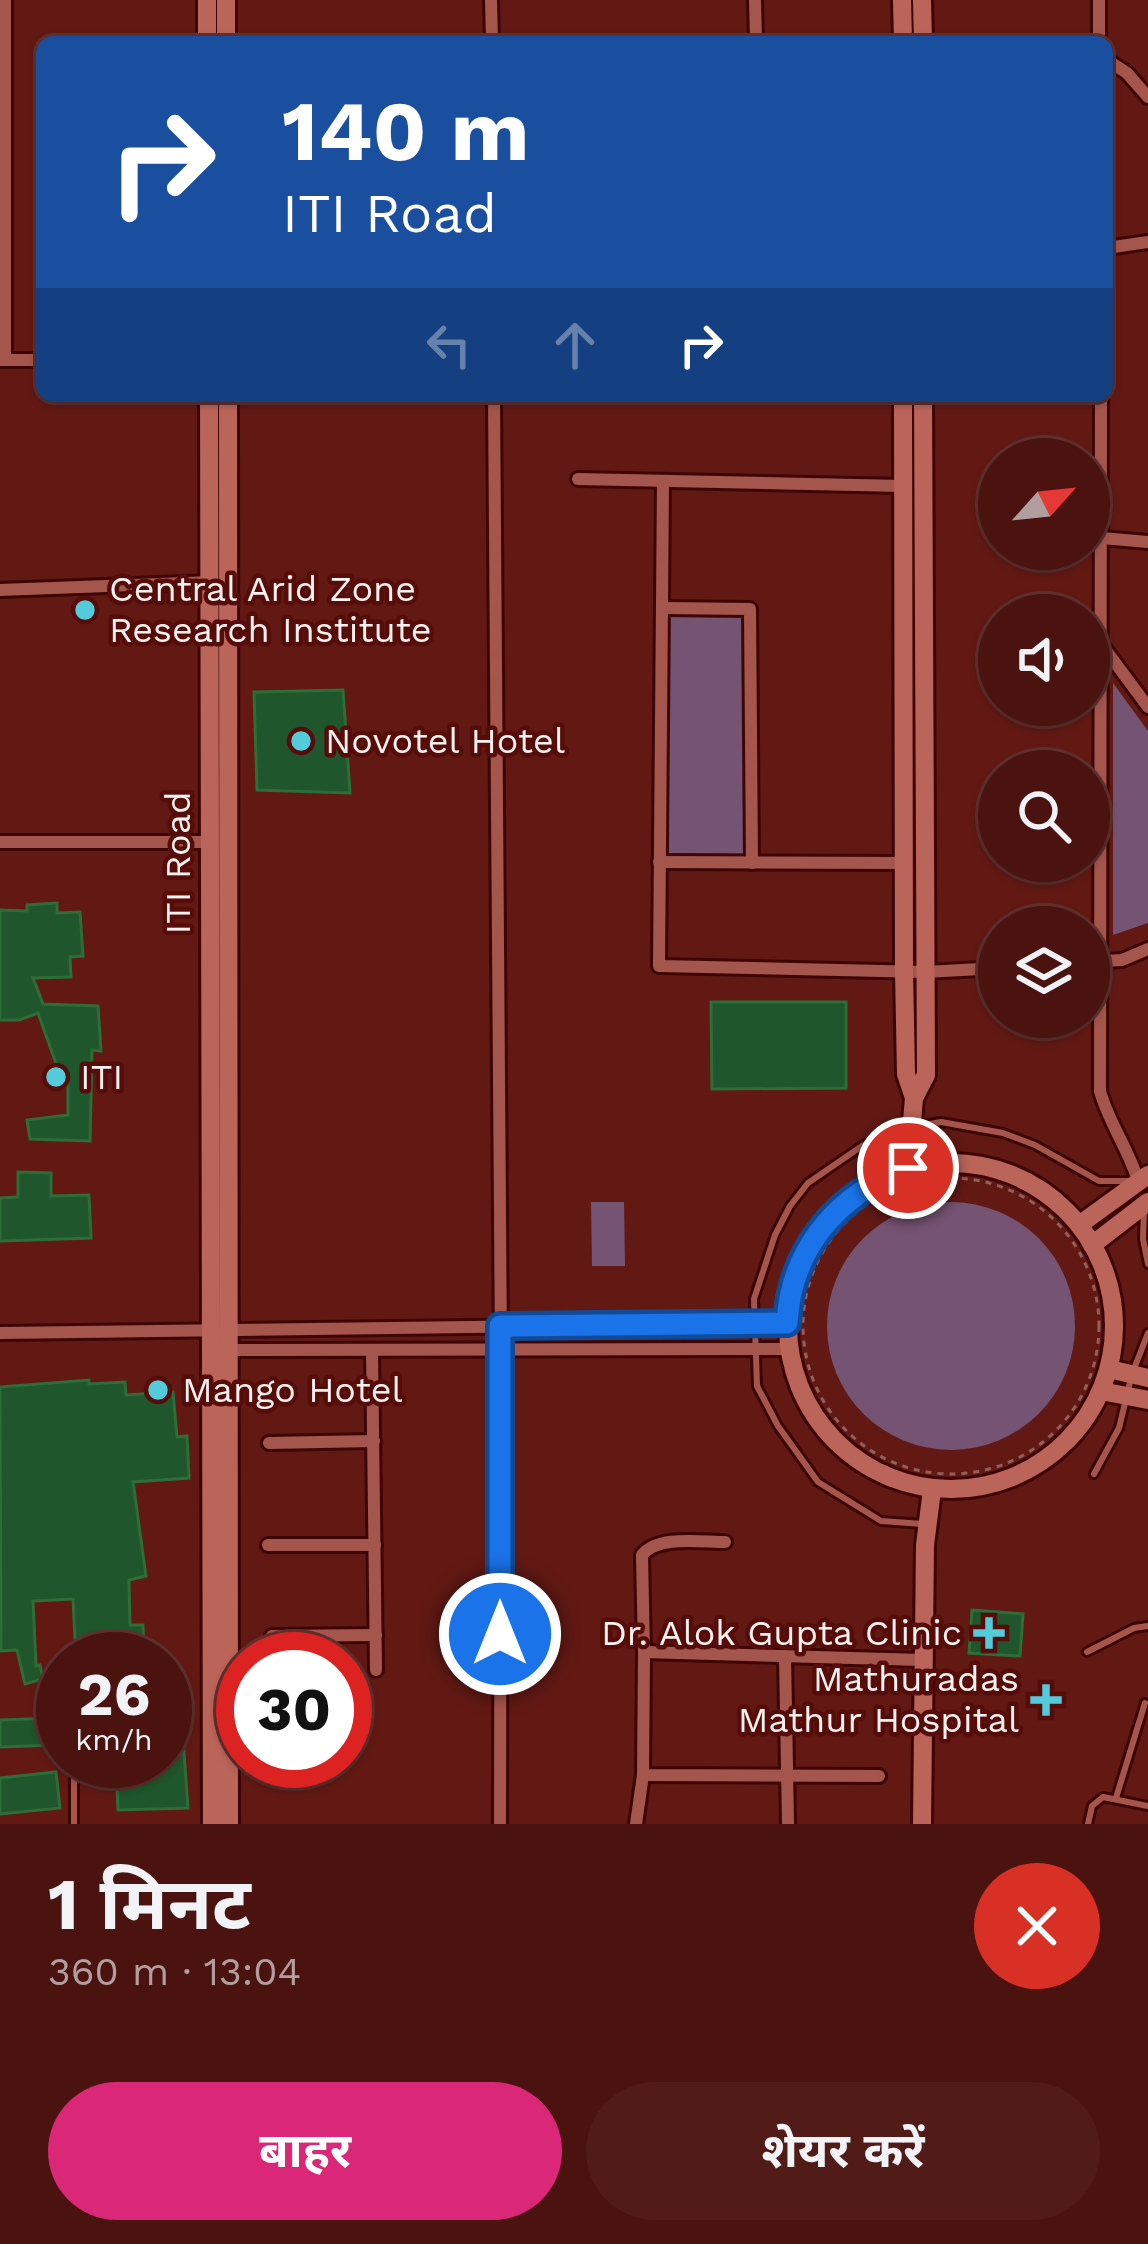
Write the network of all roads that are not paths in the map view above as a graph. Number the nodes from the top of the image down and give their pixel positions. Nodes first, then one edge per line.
1 (5, 0) edge
2 (207, 0) edge
3 (226, 0) edge
4 (491, 0) edge
5 (755, 0) edge
6 (902, 0) edge
7 (922, 0) edge
8 (1099, 0) edge
9 (207, 36) edge
10 (226, 36) edge
11 (492, 36) edge
12 (756, 36) edge
13 (903, 36) edge
14 (922, 36) edge
15 (1099, 36) edge
16 (1113, 64) edge
17 (1148, 97) edge
18 (3, 112) edge
19 (2, 166) edge
20 (1148, 242) edge
21 (1113, 247) edge
22 (3, 360) edge
23 (36, 360) edge
24 (208, 402) edge
25 (228, 402) edge
26 (494, 402) edge
27 (903, 402) edge
28 (923, 402) edge
29 (1101, 402) edge
30 (1101, 438) edge
31 (578, 479) dead end
32 (663, 482) junction
33 (903, 485) junction
34 (1110, 538) edge
35 (1147, 539) edge
36 (212, 582) junction
37 (0, 590) edge
38 (662, 608) junction
39 (1110, 655) edge
40 (1148, 707) edge
41 (1099, 726) edge
42 (0, 842) edge
43 (211, 842) junction
44 (659, 862) junction
45 (752, 863) junction
46 (905, 863) junction
47 (1095, 906) edge
48 (1148, 949) edge
49 (1110, 961) edge
50 (978, 969) edge
51 (904, 971) junction
52 (925, 972) junction
53 (1098, 1038) edge
54 (914, 1098) junction
55 (912, 1125) junction
56 (908, 1168) junction
57 (1143, 1178) edge
58 (1146, 1203) edge
59 (1079, 1226) junction
60 (1092, 1245) junction
61 (1148, 1264) edge
62 (754, 1322) junction
63 (787, 1323) junction
64 (500, 1326) junction
65 (219, 1329) junction
66 (0, 1333) edge
67 (1148, 1334) edge
68 (501, 1349) junction
69 (757, 1349) junction
70 (788, 1349) junction
71 (229, 1350) junction
72 (371, 1350) junction
73 (1109, 1370) junction
74 (1140, 1376) edge
75 (1101, 1391) junction
76 (1127, 1396) junction
77 (1148, 1400) edge
78 (374, 1441) junction
79 (269, 1444) dead end
80 (1094, 1474) dead end
81 (932, 1490) junction
82 (928, 1525) junction
83 (725, 1541) dead end
84 (375, 1545) junction
85 (268, 1546) dead end
86 (1148, 1626) edge
87 (372, 1635) edge
88 (376, 1635) junction
89 (644, 1652) junction
90 (1087, 1652) dead end
91 (785, 1656) junction
92 (923, 1660) junction
93 (376, 1670) dead end
94 (1145, 1703) dead end
95 (643, 1775) junction
96 (786, 1775) junction
97 (879, 1776) dead end
98 (74, 1788) edge
99 (1117, 1798) junction
100 (1148, 1806) edge
101 (74, 1824) edge
102 (212, 1824) edge
103 (230, 1824) edge
104 (500, 1824) edge
105 (636, 1824) edge
106 (788, 1824) edge
107 (922, 1824) edge
108 (1088, 1824) edge

1 - 18 street
2 - 9 street
3 - 10 street
4 - 11 street
5 - 12 street
6 - 13 street
7 - 14 street
8 - 15 street
16 - 17 street
18 - 19 street
19 - 22 street
20 - 21 street
22 - 23 street
24 - 36 street, ITI Road
25 - 65 street, ITI Road
26 - 64 street
27 - 33 street
28 - 52 street
29 - 30 street
31 - 32 street
32 - 33 street
32 - 38 street
33 - 46 street
34 - 35 street
36 - 37 street
36 - 43 street, ITI Road
38 - 44 street
38 - 45 street
39 - 40 street
41 - 47 street
42 - 43 street
43 - 65 street, ITI Road
44 - 45 street
44 - 51 street
45 - 46 street
46 - 51 street
48 - 49 street
50 - 52 street
51 - 52 street
51 - 54 street
52 - 54 street
53 - 57 street
54 - 55 street
55 - 56 street
55 - 57 lane
55 - 62 lane
56 - 59 street
56 - 63 street
57 - 58 street
57 - 59 street
58 - 60 street
58 - 61 lane
59 - 60 street
60 - 73 street
62 - 63 street
62 - 64 street
62 - 69 lane
63 - 70 street
64 - 65 street
64 - 68 street
65 - 66 street
65 - 71 street, ITI Road
65 - 102 street
67 - 74 lane
68 - 69 street
68 - 72 street
68 - 104 street
69 - 70 street
69 - 82 lane
70 - 81 street
71 - 72 street
71 - 103 street, ITI Road
72 - 78 street
73 - 74 street
73 - 75 street
74 - 76 lane
75 - 76 street
75 - 81 street
76 - 77 street
76 - 80 lane
78 - 79 street
78 - 84 street
81 - 82 street
82 - 92 street
83 - 89 street
84 - 85 street
84 - 88 street
86 - 90 lane
87 - 88 street
88 - 93 street
89 - 91 street
89 - 95 street
91 - 92 street
91 - 96 street
92 - 107 street
94 - 99 lane
95 - 96 street
95 - 105 street
96 - 97 street
96 - 106 street
98 - 101 lane
99 - 100 lane
99 - 108 lane

